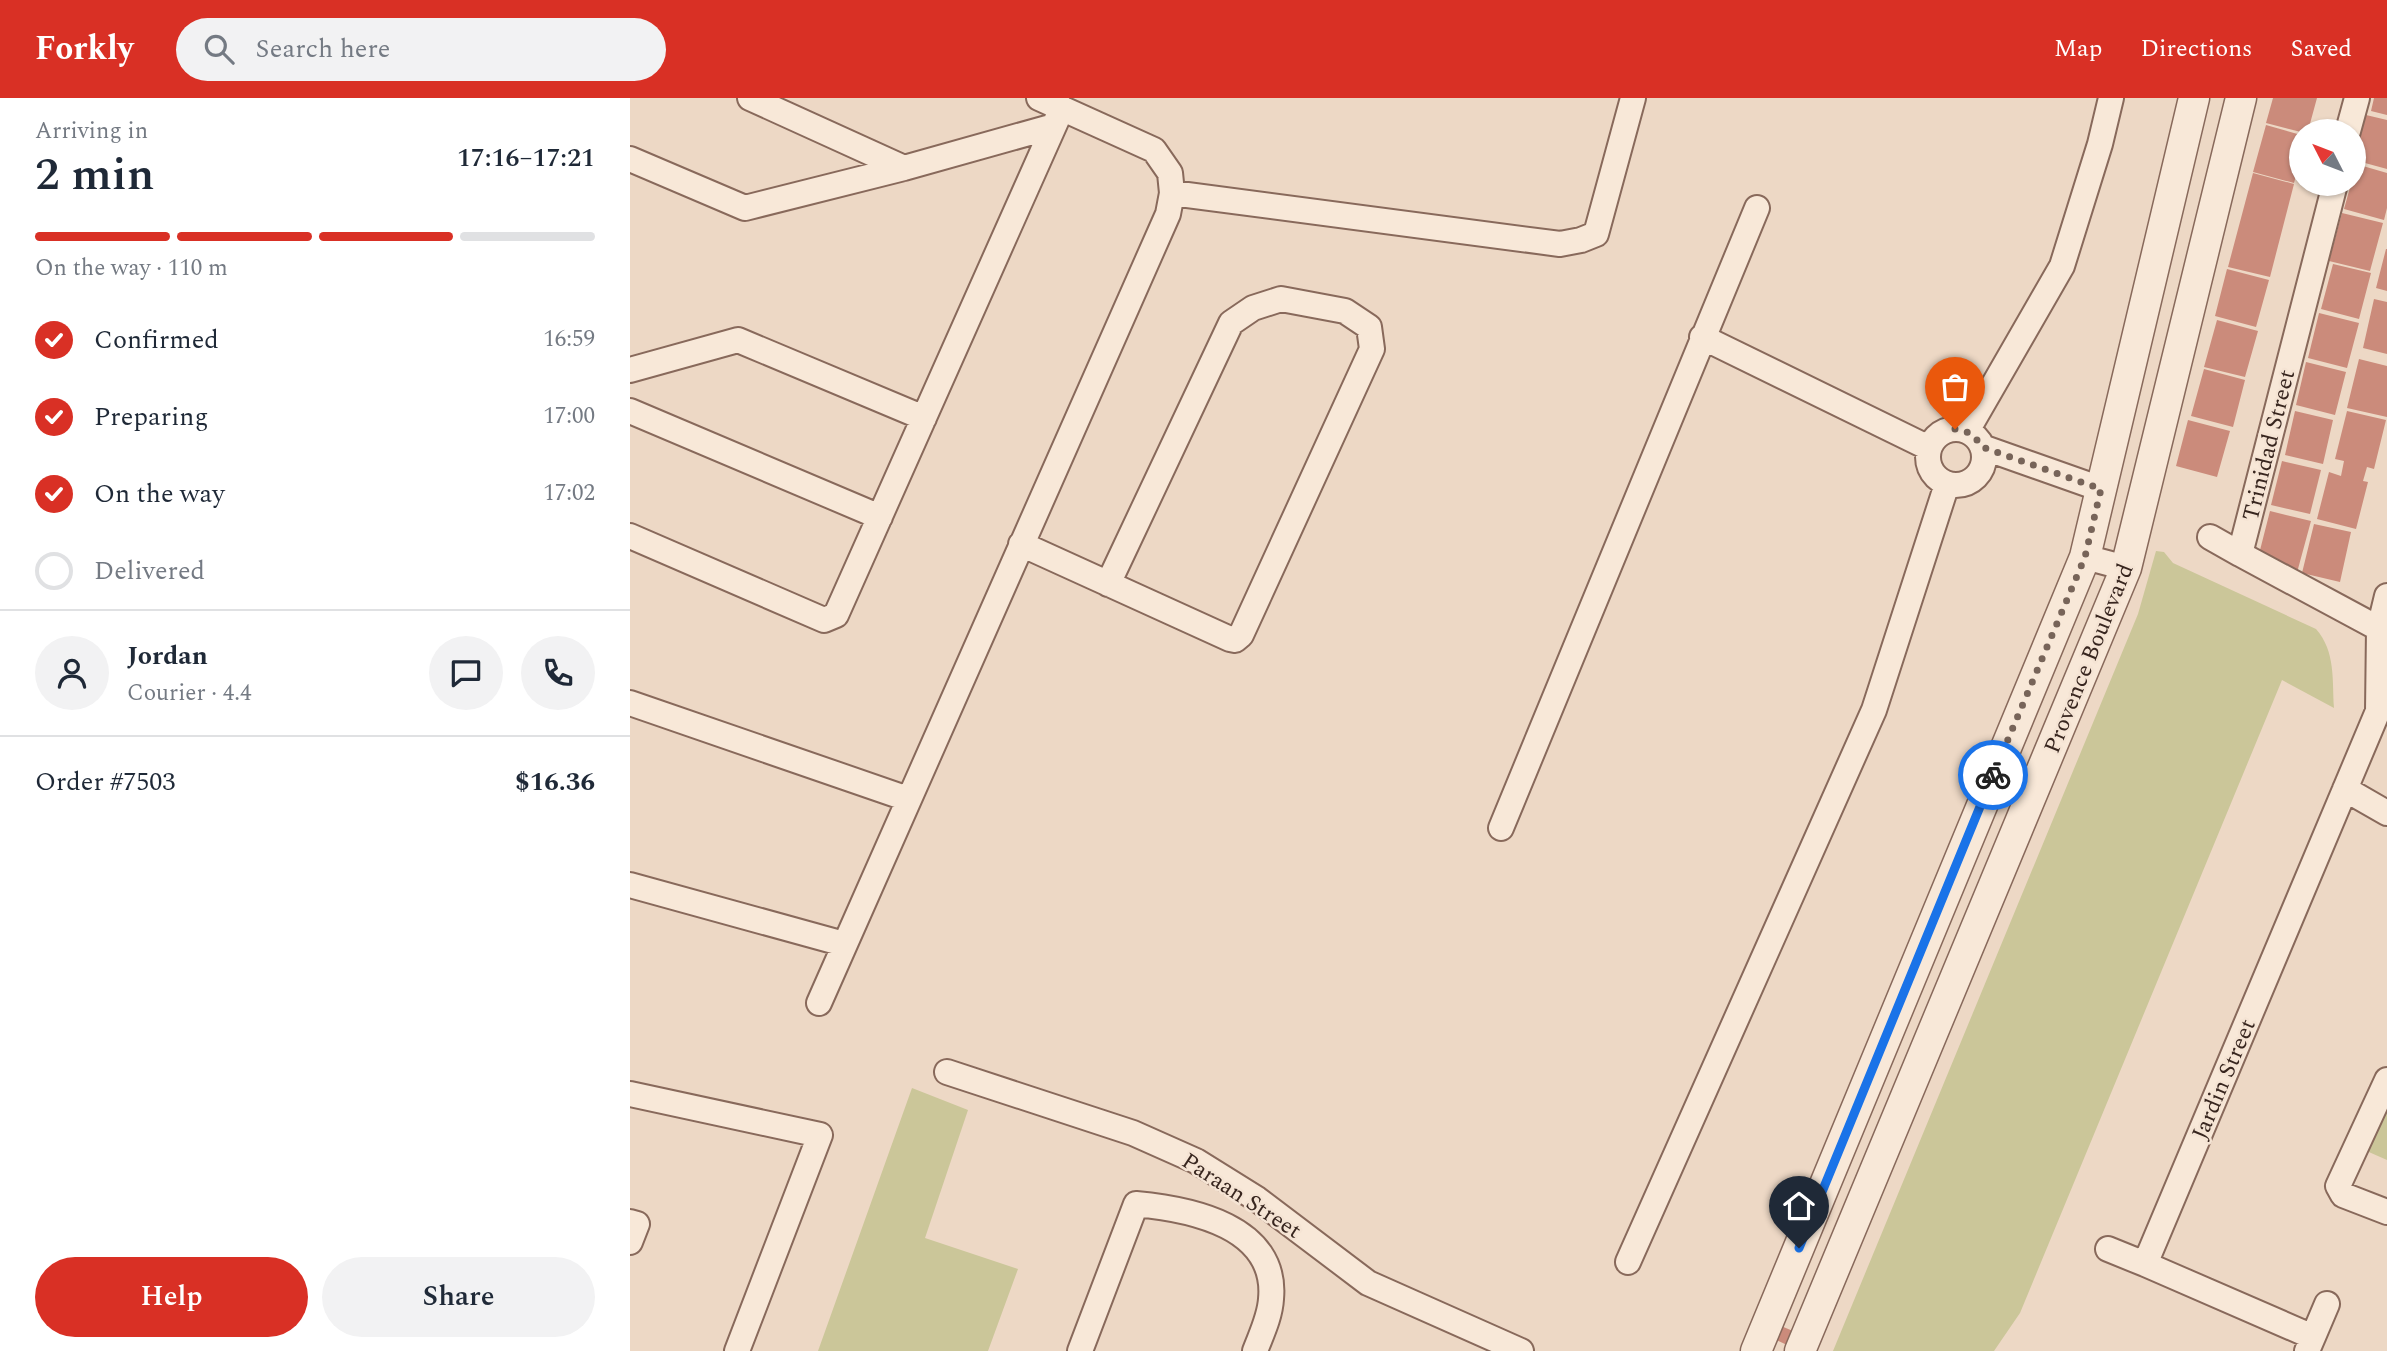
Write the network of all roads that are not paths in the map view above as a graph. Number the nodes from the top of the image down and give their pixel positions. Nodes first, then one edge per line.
1 (750, 98) edge
2 (1039, 98) edge
3 (1633, 98) edge
4 (2111, 98) edge
5 (2193, 98) edge
6 (2241, 98) edge
7 (2357, 98) edge
8 (1058, 117) junction
9 (2351, 119) edge
10 (630, 159) edge
11 (904, 168) junction
12 (1172, 193) junction
13 (2332, 196) edge
14 (1757, 208) dead end
15 (1702, 337) junction
16 (630, 370) edge
17 (630, 411) edge
18 (924, 418) junction
19 (1975, 439) junction
20 (1929, 448) junction
21 (1947, 484) junction
22 (2101, 489) junction
23 (880, 517) junction
24 (630, 536) edge
25 (2210, 537) dead end
26 (1021, 544) junction
27 (2240, 554) junction
28 (2085, 557) junction
29 (2126, 568) junction
30 (1108, 584) junction
31 (2387, 596) edge
32 (2383, 631) edge
33 (630, 703) edge
34 (2345, 789) junction
35 (908, 799) junction
36 (2387, 813) edge
37 (1501, 828) dead end
38 (630, 885) edge
39 (844, 944) junction
40 (819, 1003) dead end
41 (947, 1072) dead end
42 (2387, 1080) edge
43 (630, 1094) edge
44 (2387, 1212) edge
45 (630, 1222) edge
46 (630, 1242) edge
47 (2108, 1249) dead end
48 (1628, 1262) dead end
49 (2145, 1264) junction
50 (2327, 1304) dead end
51 (2310, 1344) edge
52 (737, 1351) edge
53 (1080, 1351) edge
54 (1255, 1351) edge
55 (1521, 1351) edge
56 (1756, 1351) edge
57 (1800, 1351) edge

1 - 11 street
2 - 8 street
3 - 12 street
4 - 19 street
5 - 22 street, Provence Boulevard
6 - 29 street, Provence Boulevard
7 - 9 street
8 - 11 street
8 - 12 street
8 - 18 street
10 - 11 street
12 - 26 street
13 - 27 street, Trinidad Street
14 - 15 street
15 - 20 street
15 - 37 street
16 - 18 street
17 - 23 street
18 - 23 street
19 - 20 street
19 - 21 street
19 - 22 street
20 - 21 street
21 - 48 street
22 - 28 street, Provence Boulevard
23 - 24 street
25 - 27 street
26 - 30 street
26 - 35 street
27 - 32 street
28 - 29 street
28 - 56 street, Provence Boulevard
29 - 57 street, Provence Boulevard
30 - 30 street
31 - 32 street
32 - 34 street, Jardin Street
33 - 35 street
34 - 36 street
34 - 49 street, Jardin Street
35 - 39 street
38 - 39 street
39 - 40 street
41 - 55 street, Paraan Street
42 - 44 street
43 - 52 street
45 - 46 street
47 - 49 street
49 - 51 street
50 - 51 street
53 - 54 street

